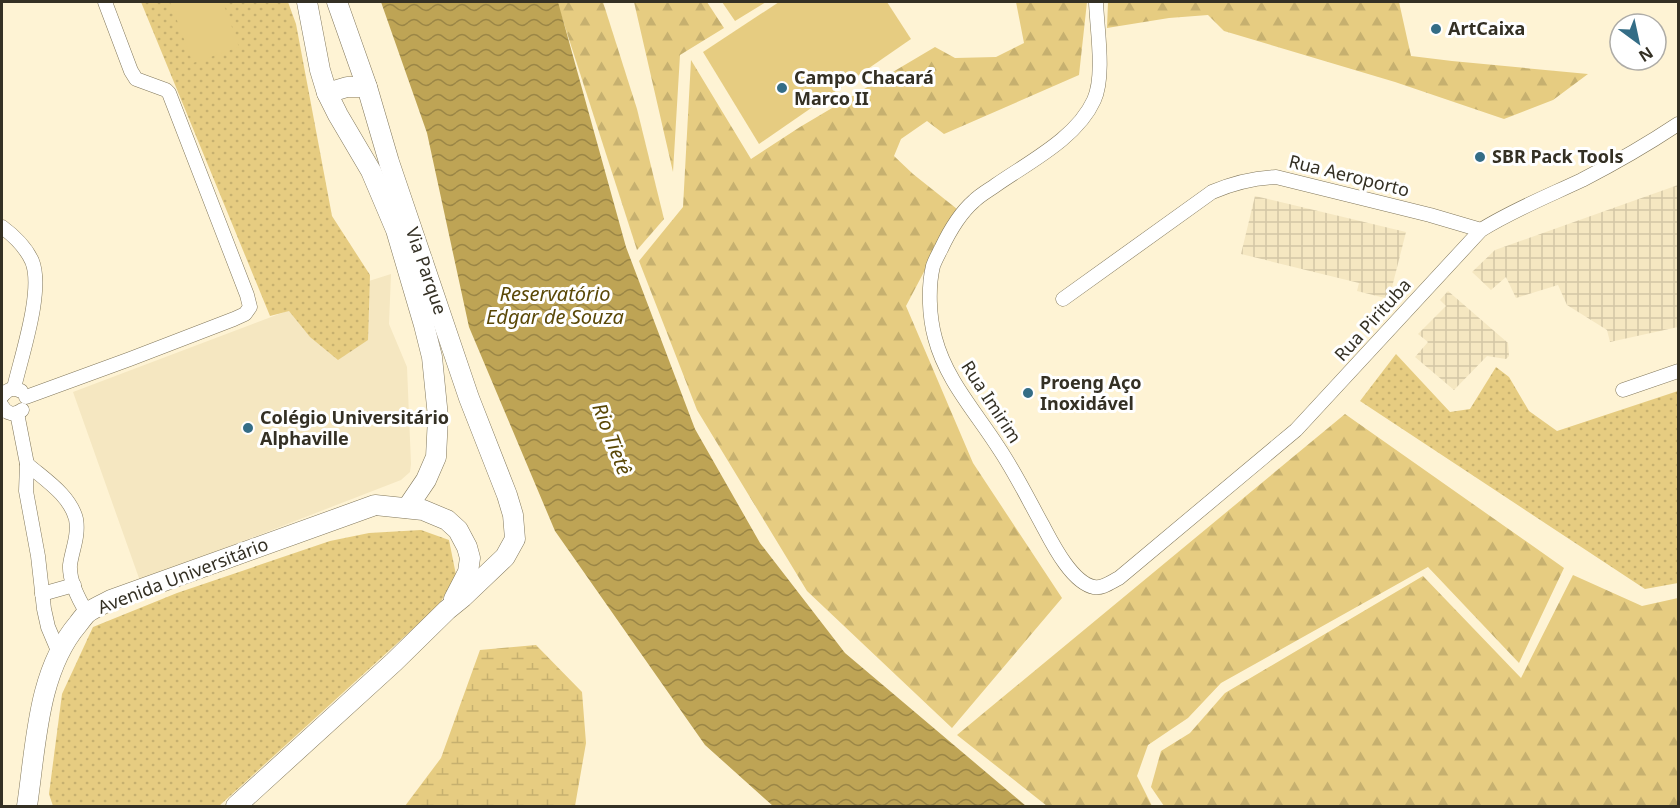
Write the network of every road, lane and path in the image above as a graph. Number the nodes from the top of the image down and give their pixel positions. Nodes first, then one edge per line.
1 (105, 2) edge
2 (307, 2) edge
3 (337, 2) edge
4 (1096, 2) edge
5 (367, 87) junction
6 (327, 93) junction
7 (1678, 124) edge
8 (2, 227) edge
9 (1482, 230) junction
10 (1063, 299) dead end
11 (1678, 371) edge
12 (14, 388) junction
13 (1623, 390) dead end
14 (2, 396) edge
15 (26, 397) junction
16 (2, 406) edge
17 (17, 413) junction
18 (27, 464) junction
19 (407, 508) junction
20 (1119, 578) joint
21 (74, 585) junction
22 (42, 594) junction
23 (447, 610) junction
24 (87, 614) junction
25 (59, 653) junction
26 (30, 783) junction
27 (27, 807) edge
28 (33, 807) edge
29 (236, 807) edge

1 - 15 street
2 - 6 main road, Via Parque
3 - 5 main road, Via Parque
4 - 20 street, Rua Imirim
5 - 6 main road
5 - 23 main road, Via Parque
6 - 19 main road, Via Parque
7 - 9 street, Rua Pirituba
8 - 12 street
9 - 10 street, Rua Aeroporto
9 - 20 street, Rua Pirituba
11 - 13 street
12 - 14 street
12 - 15 street
15 - 17 street
16 - 17 street
17 - 18 street
18 - 21 street
18 - 22 street
19 - 23 main road, Avenida Universitário
19 - 24 main road, Avenida Universitário
21 - 22 street
21 - 24 street
22 - 25 street
23 - 29 main road
24 - 25 main road, Avenida Universitário
25 - 26 main road, Avenida Universitário
26 - 27 main road, Avenida Universitário
26 - 28 main road

